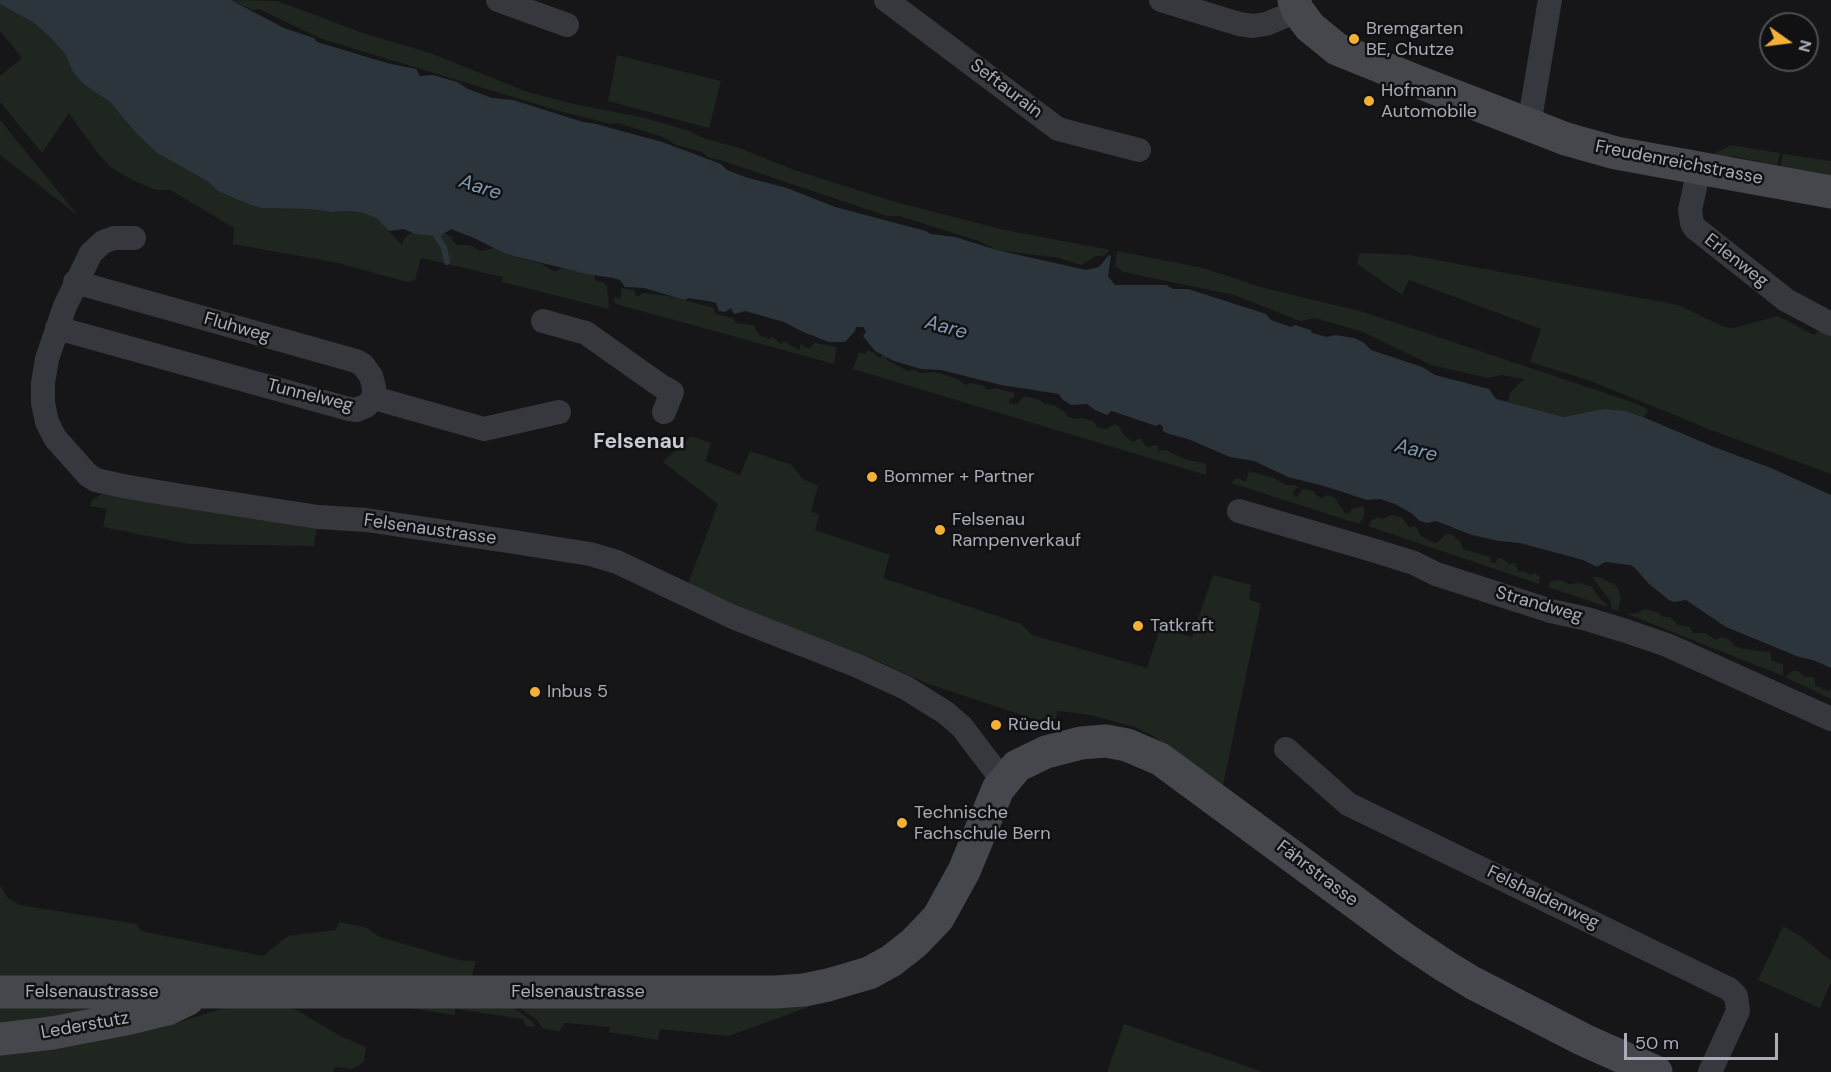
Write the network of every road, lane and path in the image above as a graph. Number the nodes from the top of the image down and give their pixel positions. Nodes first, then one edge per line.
1 (498, 0) edge
2 (886, 0) edge
3 (1161, 0) edge
4 (1550, 0) edge
5 (1296, 6) edge
6 (567, 25) dead end
7 (1529, 125) junction
8 (1139, 150) dead end
9 (1699, 169) junction
10 (1831, 192) edge
11 (134, 238) dead end
12 (75, 282) junction
13 (543, 321) dead end
14 (1831, 324) edge
15 (57, 328) junction
16 (374, 398) junction
17 (559, 412) dead end
18 (664, 412) dead end
19 (1239, 511) dead end
20 (1831, 719) edge
21 (1286, 749) dead end
22 (997, 794) junction
23 (202, 991) junction
24 (0, 992) edge
25 (0, 1039) edge
26 (1656, 1072) edge
27 (1710, 1072) edge

1 - 6 street
2 - 8 street, Seftaurain
3 - 5 street
4 - 7 street
5 - 7 street, Freudenreichstrasse
7 - 9 street, Freudenreichstrasse
9 - 10 street, Freudenreichstrasse
9 - 14 street, Erlenweg
11 - 12 street, Felsenaustrasse
12 - 15 street, Felsenaustrasse
12 - 16 street, Fluhweg
13 - 18 street
15 - 16 street, Tunnelweg
15 - 22 street, Felsenaustrasse
16 - 17 street, Tunnelweg
19 - 20 street, Strandweg
21 - 27 street, Felshaldenweg
22 - 23 street, Felsenaustrasse
22 - 26 street, Fährstrasse
23 - 24 street, Felsenaustrasse
23 - 25 street, Lederstutz

